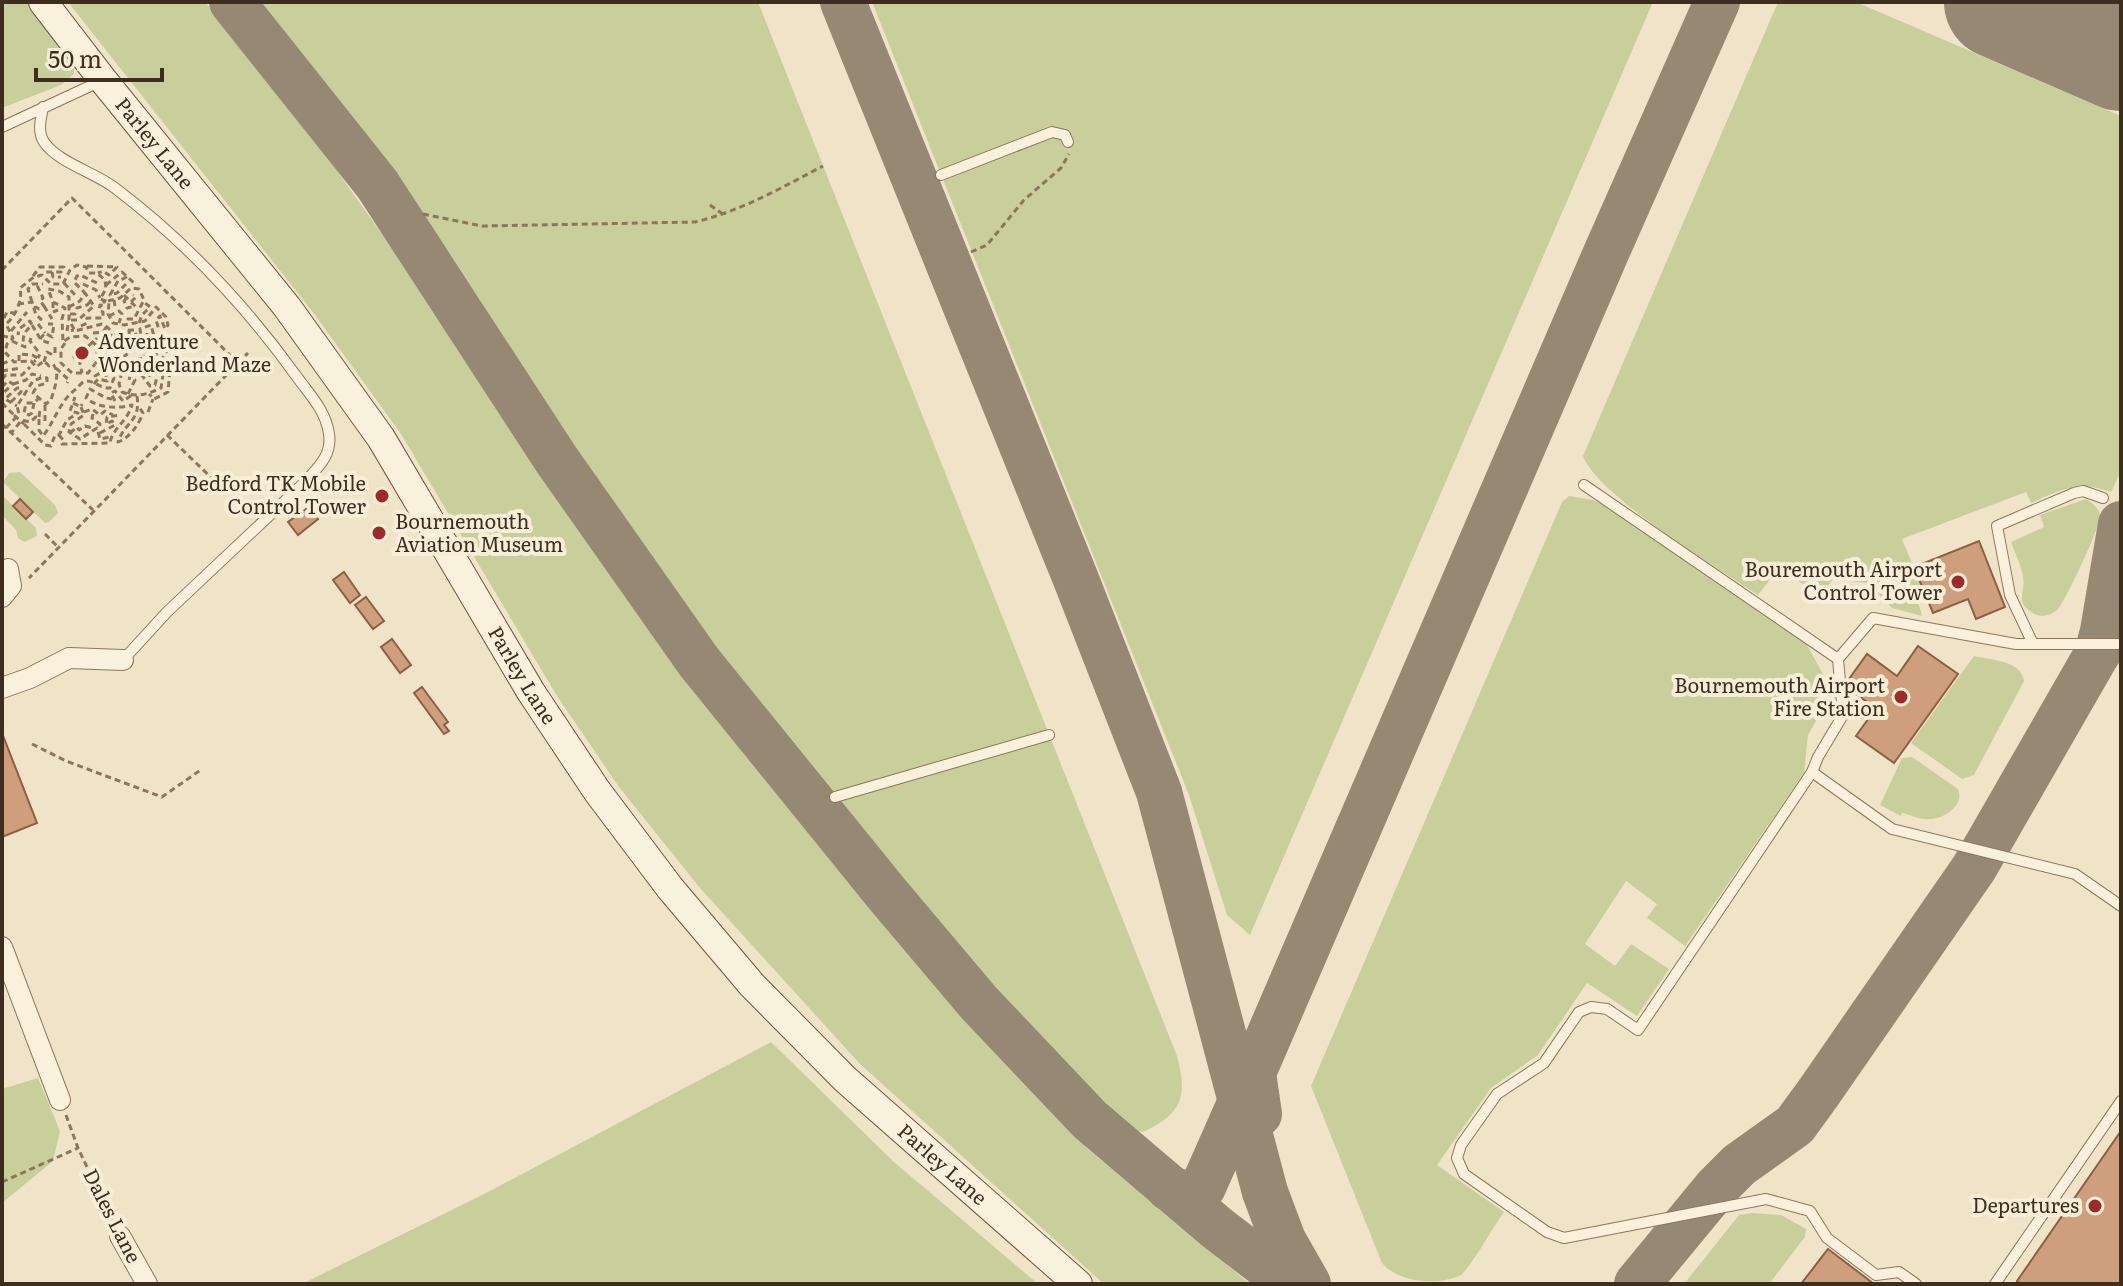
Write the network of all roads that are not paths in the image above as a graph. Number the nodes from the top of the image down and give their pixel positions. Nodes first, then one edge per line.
1 (43, 2) edge
2 (103, 80) junction
3 (43, 107) junction
4 (2, 127) edge
5 (1068, 142) road end
6 (941, 175) dead end
7 (1584, 485) dead end
8 (2103, 498) dead end
9 (2033, 644) junction
10 (2121, 644) edge
11 (1838, 659) junction
12 (123, 660) joint
13 (2, 688) edge
14 (1049, 735) dead end
15 (1812, 772) junction
16 (835, 797) dead end
17 (2121, 906) edge
18 (2, 947) edge
19 (60, 1100) road end
20 (2121, 1101) edge
21 (120, 1236) road end
22 (147, 1284) edge
23 (1078, 1284) edge
24 (1916, 1284) edge
25 (1995, 1284) edge

1 - 2 main road, Parley Lane
2 - 3 lane
2 - 23 main road, Parley Lane
3 - 4 lane
3 - 12 lane
5 - 6 lane
7 - 11 lane
8 - 9 lane
9 - 10 lane
9 - 11 lane
11 - 15 lane
12 - 13 street
14 - 16 lane
15 - 17 lane
15 - 24 lane
18 - 19 street
20 - 25 lane
21 - 22 street, Dales Lane

